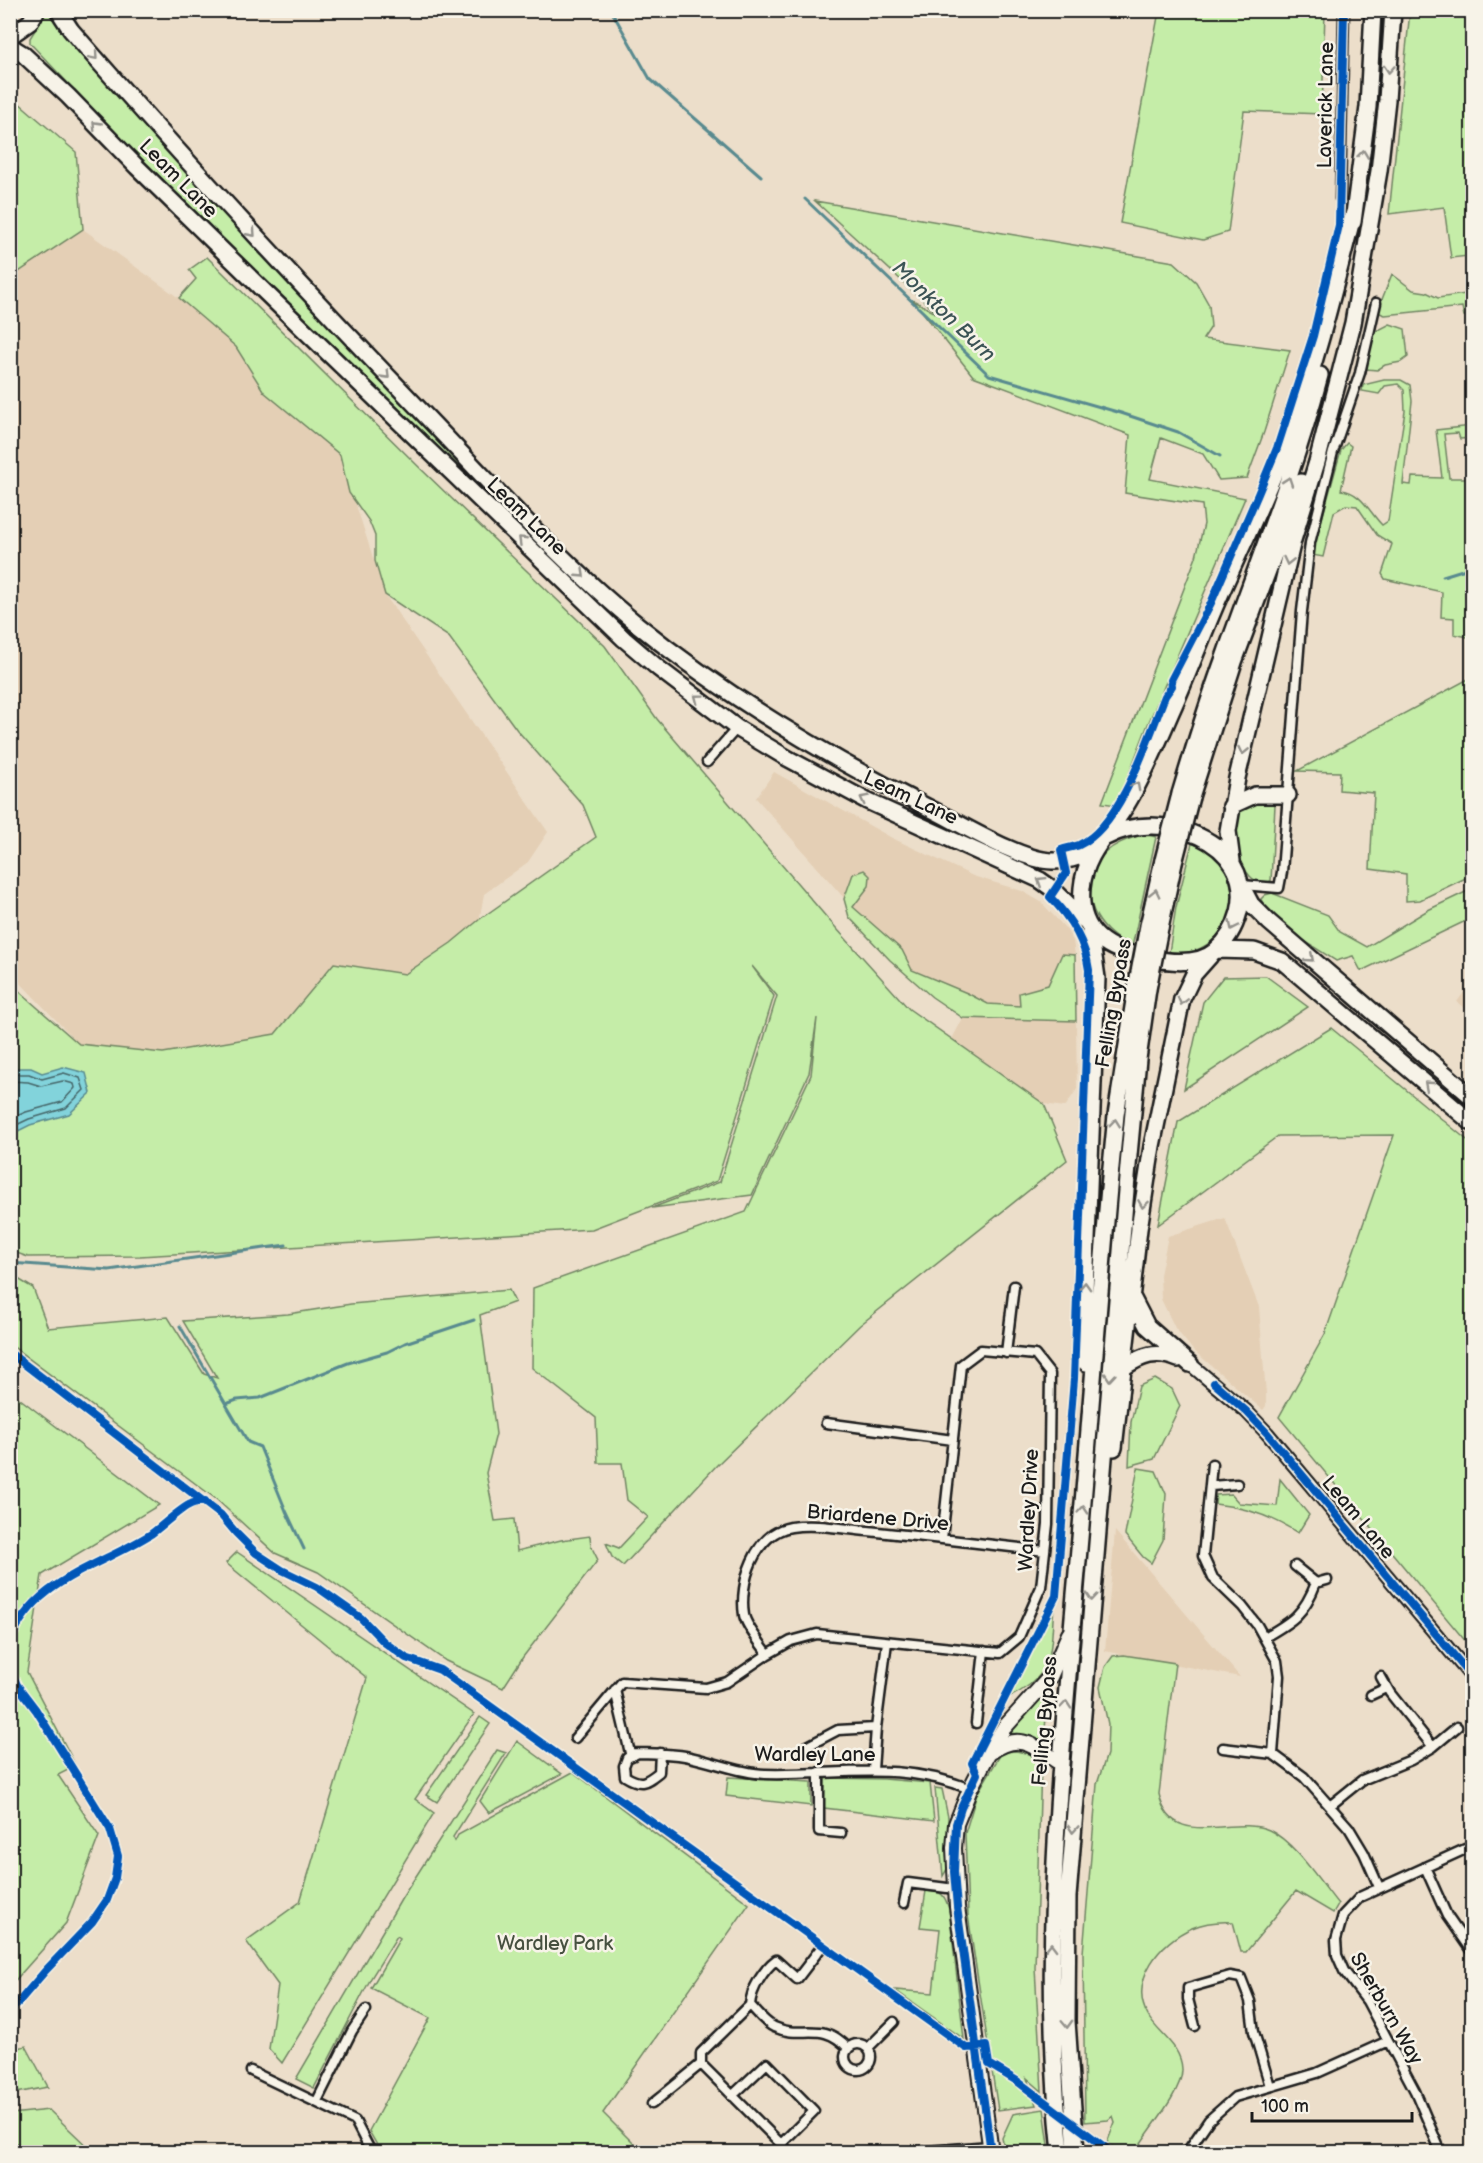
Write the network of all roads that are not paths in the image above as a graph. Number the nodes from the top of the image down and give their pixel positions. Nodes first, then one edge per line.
1 (37, 10) edge
2 (58, 10) edge
3 (1344, 10) edge
4 (1373, 10) edge
5 (1393, 10) edge
6 (10, 36) edge
7 (10, 46) edge
8 (1340, 199) dead end
9 (1354, 212) junction
10 (1366, 240) junction
11 (1376, 303) dead end
12 (737, 728) junction
13 (707, 762) dead end
14 (1185, 795) junction
15 (1288, 795) junction
16 (1232, 806) junction
17 (1106, 837) junction
18 (1091, 853) junction
19 (1233, 867) junction
20 (1241, 885) junction
21 (1087, 925) junction
22 (1213, 953) junction
23 (1142, 988) junction
24 (1473, 1097) edge
25 (1473, 1123) edge
26 (1014, 1286) dead end
27 (1131, 1295) junction
28 (1006, 1353) junction
29 (1190, 1364) junction
30 (1123, 1368) junction
31 (826, 1424) dead end
32 (1089, 1429) junction
33 (953, 1440) junction
34 (1212, 1464) dead end
35 (1237, 1484) dead end
36 (1211, 1486) junction
37 (1100, 1496) junction
38 (942, 1539) junction
39 (1045, 1551) junction
40 (1295, 1566) dead end
41 (1327, 1580) dead end
42 (1316, 1583) junction
43 (1072, 1627) junction
44 (1265, 1637) junction
45 (887, 1642) junction
46 (984, 1651) junction
47 (768, 1654) junction
48 (1381, 1677) dead end
49 (1473, 1677) edge
50 (1386, 1688) junction
51 (615, 1690) junction
52 (1371, 1695) dead end
53 (976, 1723) dead end
54 (1457, 1727) dead end
55 (876, 1728) junction
56 (575, 1738) dead end
57 (1433, 1747) junction
58 (1223, 1748) dead end
59 (802, 1749) dead end
60 (638, 1753) junction
61 (660, 1753) junction
62 (989, 1754) junction
63 (1273, 1754) junction
64 (1060, 1763) junction
65 (873, 1770) junction
66 (819, 1772) junction
67 (970, 1789) junction
68 (1331, 1805) junction
69 (841, 1833) dead end
70 (1473, 1846) edge
71 (1425, 1867) junction
72 (1379, 1887) junction
73 (955, 1889) junction
74 (904, 1903) dead end
75 (820, 1949) dead end
76 (1473, 1952) edge
77 (750, 2005) junction
78 (366, 2010) dead end
79 (894, 2022) dead end
80 (1195, 2026) dead end
81 (1388, 2041) junction
82 (848, 2048) junction
83 (868, 2048) junction
84 (701, 2064) junction
85 (250, 2071) dead end
86 (1270, 2086) junction
87 (732, 2096) junction
88 (316, 2101) junction
89 (652, 2104) dead end
90 (781, 2145) junction
91 (990, 2149) edge
92 (371, 2152) edge
93 (789, 2152) edge
94 (914, 2152) edge
95 (1061, 2152) edge
96 (1076, 2152) edge
97 (1187, 2152) edge
98 (1439, 2152) edge

1 - 6 highway
2 -> 18 highway, Leam Lane
3 - 8 street, Laverick Lane
9 -> 4 highway
5 -> 10 highway
12 -> 7 highway, Leam Lane
14 -> 9 highway, Felling Bypass
17 -> 9 highway
10 - 14 highway, Felling Bypass
10 -> 16 highway
11 - 15 street
12 - 13 street
21 -> 12 highway, Leam Lane
14 - 23 highway, Felling Bypass, bridge
15 - 16 highway
15 - 20 street
16 - 19 highway
17 - 18 highway
17 - 19 highway
18 - 21 highway
19 - 20 highway
20 -> 22 highway
20 -> 24 highway
21 - 22 highway
32 -> 21 highway
25 -> 22 highway
22 -> 27 highway
32 -> 23 highway, Felling Bypass
23 -> 37 highway, Felling Bypass
26 - 28 street
27 - 29 highway
27 - 30 highway
28 - 33 street, Wardley Drive
28 - 39 street, Wardley Drive
29 - 30 highway
29 - 49 main road, Leam Lane
30 - 37 highway
31 - 33 street
43 -> 32 highway, Felling Bypass
33 - 38 street, Wardley Drive
34 - 36 street
35 - 36 street
36 - 44 street
37 -> 96 highway, Felling Bypass
38 - 39 street, Briardene Drive
38 - 47 street, Briardene Drive
39 - 46 street, Wardley Drive
40 - 42 street
41 - 42 street
42 - 44 street
43 - 62 main road
64 -> 43 highway, Felling Bypass
44 - 63 street
45 - 46 street, Wardley Drive
45 - 47 street, Wardley Drive
45 - 55 street
46 - 53 street
47 - 51 street, Wardley Drive
48 - 50 street
50 - 52 street
50 - 57 street
51 - 56 street
51 - 60 street
54 - 57 street
55 - 59 street
55 - 65 street
57 - 68 street
58 - 63 street
60 - 61 street, Wardley Lane
60 - 61 street
61 - 66 street, Wardley Lane
62 - 64 main road
62 - 67 main road
63 - 68 street
95 -> 64 highway, Felling Bypass
65 - 66 street, Wardley Lane
65 - 67 street, Wardley Lane
66 - 69 street
67 - 73 main road
68 - 72 street
70 - 71 street, Sherburn Way
71 - 72 street, Sherburn Way
71 - 76 street
72 - 81 street, Sherburn Way
73 - 74 street
73 - 91 main road
75 - 77 street
77 - 82 street
77 - 84 street
78 - 88 street
79 - 83 street
80 - 86 street
81 - 86 street
81 - 98 street, Sherburn Way
82 - 83 street
82 - 83 street
84 - 87 street
84 - 89 street
85 - 88 street
86 - 97 street
87 - 90 street
87 - 90 street
88 - 92 street
90 - 93 street
91 - 94 street

